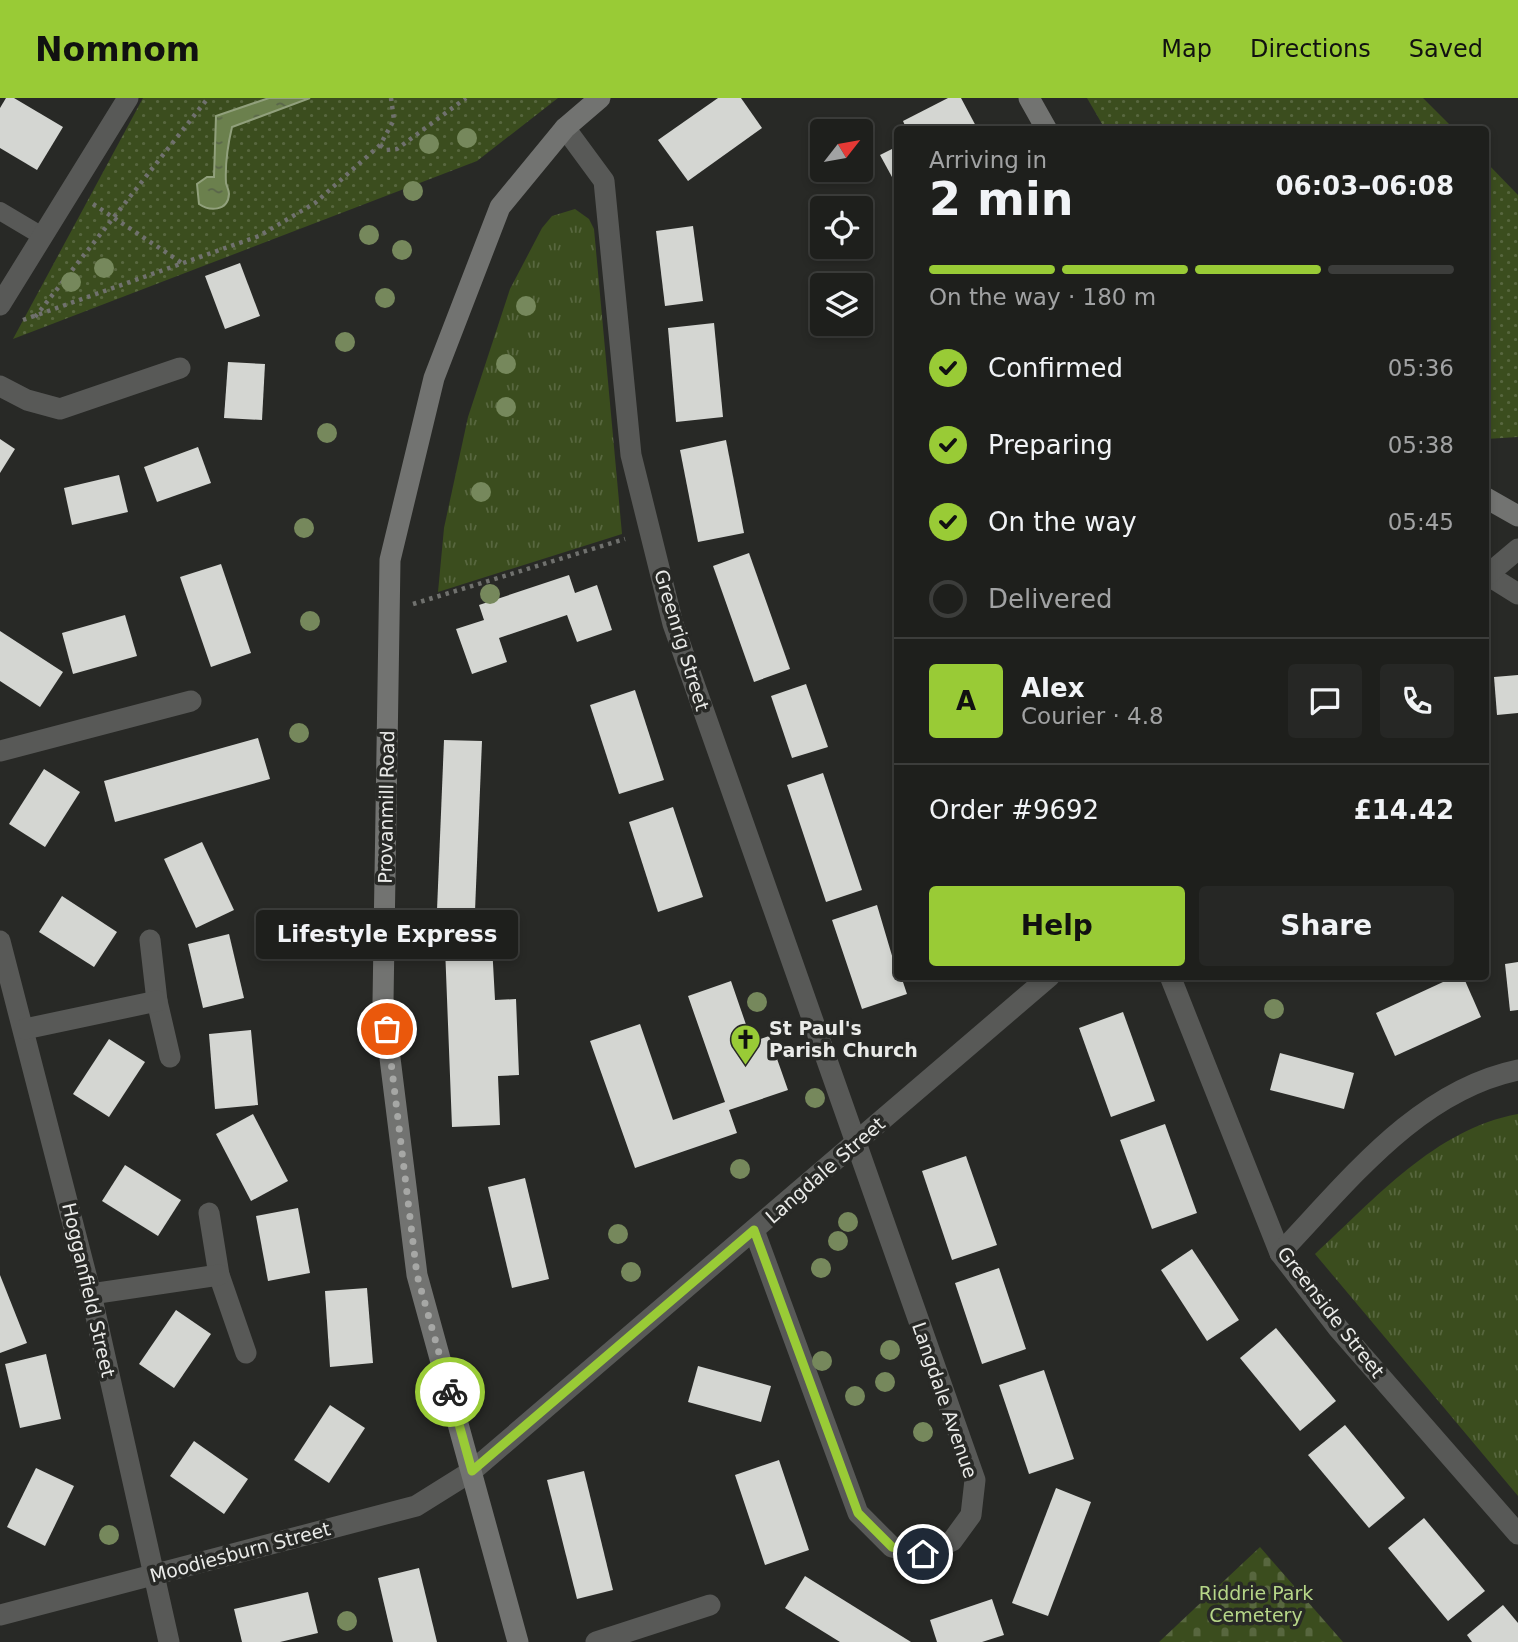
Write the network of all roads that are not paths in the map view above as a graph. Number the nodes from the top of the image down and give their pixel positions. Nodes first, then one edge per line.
1 (600, 98) edge
2 (1029, 98) edge
3 (119, 101) edge
4 (1044, 126) edge
5 (565, 128) junction
6 (0, 211) edge
7 (41, 236) junction
8 (5, 314) edge
9 (180, 368) dead end
10 (0, 386) edge
11 (1489, 500) edge
12 (1518, 516) edge
13 (1518, 549) edge
14 (1489, 573) edge
15 (1489, 577) edge
16 (1518, 594) edge
17 (191, 701) dead end
18 (0, 751) edge
19 (150, 940) dead end
20 (1, 952) edge
21 (1045, 980) edge
22 (1172, 980) edge
23 (157, 1001) junction
24 (25, 1029) junction
25 (170, 1057) dead end
26 (1518, 1070) edge
27 (855, 1144) junction
28 (208, 1213) dead end
29 (754, 1230) junction
30 (1280, 1253) junction
31 (219, 1275) junction
32 (91, 1294) junction
33 (246, 1353) dead end
34 (472, 1471) junction
35 (1518, 1534) edge
36 (153, 1575) junction
37 (710, 1605) dead end
38 (0, 1615) edge
39 (169, 1642) edge
40 (518, 1642) edge
41 (596, 1642) edge

1 - 5 main road, Provanmill Road
2 - 4 main road
3 - 7 street
5 - 27 street, Greenrig Street
5 - 34 main road, Provanmill Road
6 - 7 lane
7 - 8 street
9 - 10 street
11 - 12 main road
13 - 14 street
15 - 16 street
17 - 18 street
19 - 23 street
20 - 24 street, Hogganfield Street
21 - 27 street, Langdale Street
22 - 30 street, Greenside Street
23 - 24 street
23 - 25 street
24 - 32 street, Hogganfield Street
26 - 30 street
27 - 29 street, Langdale Street
27 - 29 street, Langdale Avenue
28 - 31 street
29 - 34 street, Langdale Street
30 - 35 street, Greenside Street
31 - 32 street
31 - 33 street
32 - 36 street, Hogganfield Street
34 - 36 street, Moodiesburn Street
34 - 40 main road, Provanmill Road
36 - 38 street, Moodiesburn Street
36 - 39 street, Hogganfield Street
37 - 41 street

